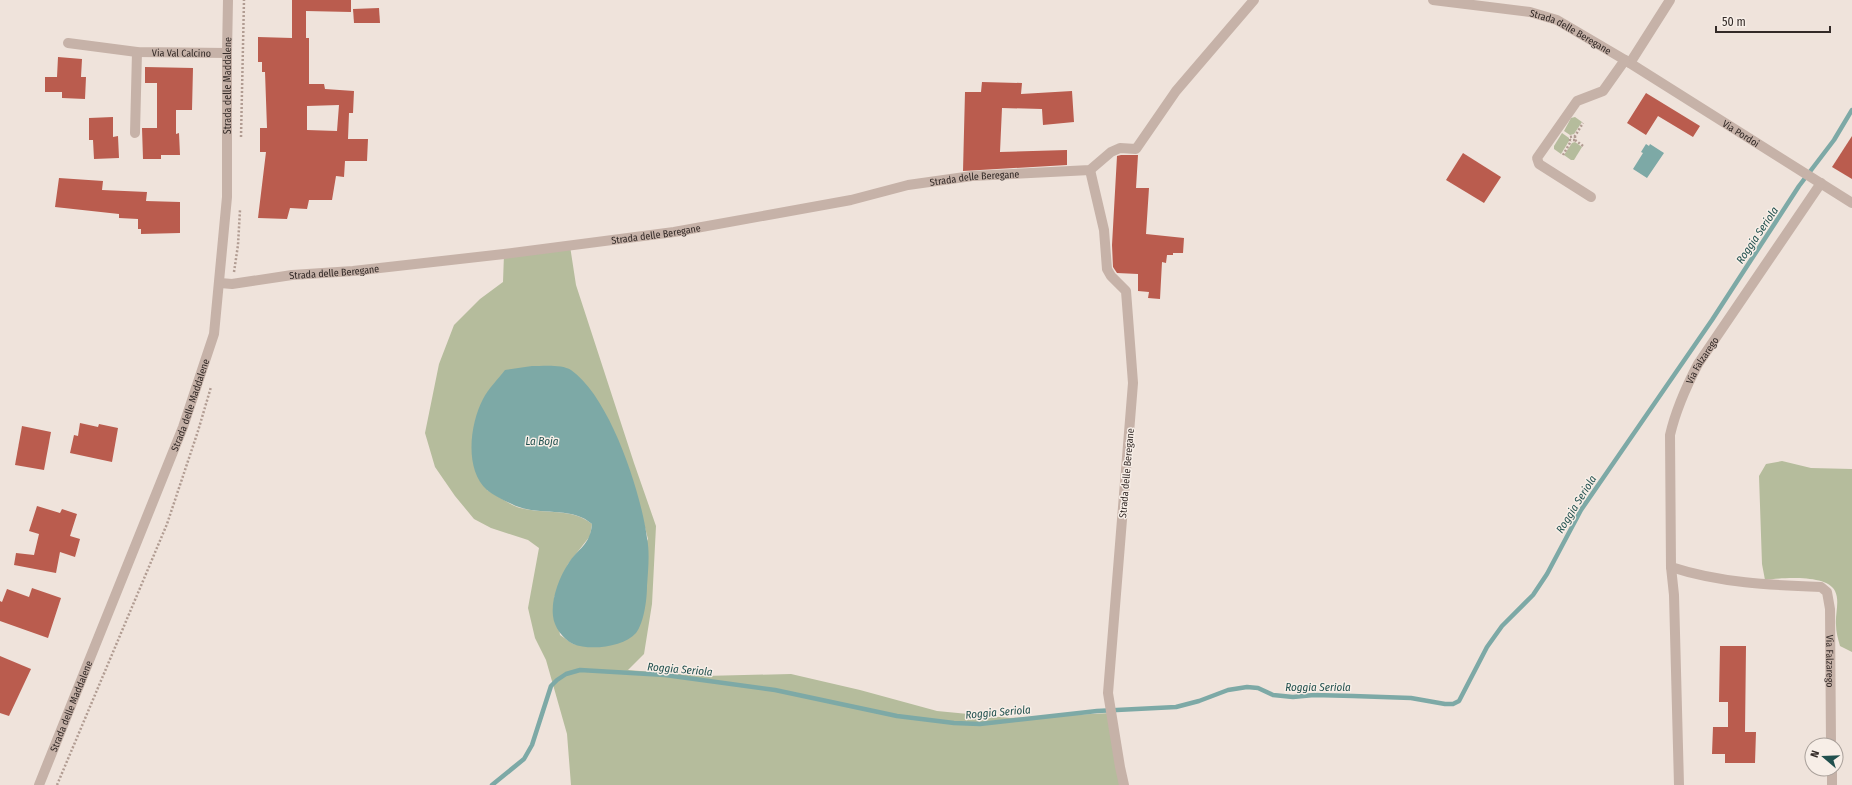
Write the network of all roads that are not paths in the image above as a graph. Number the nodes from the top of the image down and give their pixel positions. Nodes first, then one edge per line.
1 (228, 0) edge
2 (1254, 0) edge
3 (1433, 0) edge
4 (1670, 0) edge
5 (68, 43) dead end
6 (137, 52) junction
7 (227, 53) junction
8 (1627, 61) junction
9 (135, 133) dead end
10 (1090, 170) junction
11 (1812, 177) junction
12 (1591, 197) dead end
13 (1852, 203) edge
14 (220, 283) junction
15 (1671, 568) junction
16 (1832, 737) edge
17 (39, 785) edge
18 (1124, 785) edge
19 (1679, 785) edge

1 - 7 street, Strada delle Maddalene
2 - 10 street
3 - 8 street, Strada delle Beregane
4 - 8 street
5 - 6 street, Via Val Calcino
6 - 7 street, Via Val Calcino
6 - 9 street
7 - 14 street, Strada delle Maddalene
8 - 11 street, Via Pordoi
8 - 12 street
10 - 14 street, Strada delle Beregane
10 - 18 street, Strada delle Beregane
11 - 13 street, Via Pordoi
11 - 15 street, Via Falzarego
14 - 17 street, Strada delle Maddalene
15 - 16 street, Via Falzarego
15 - 19 street, Via Falzarego

